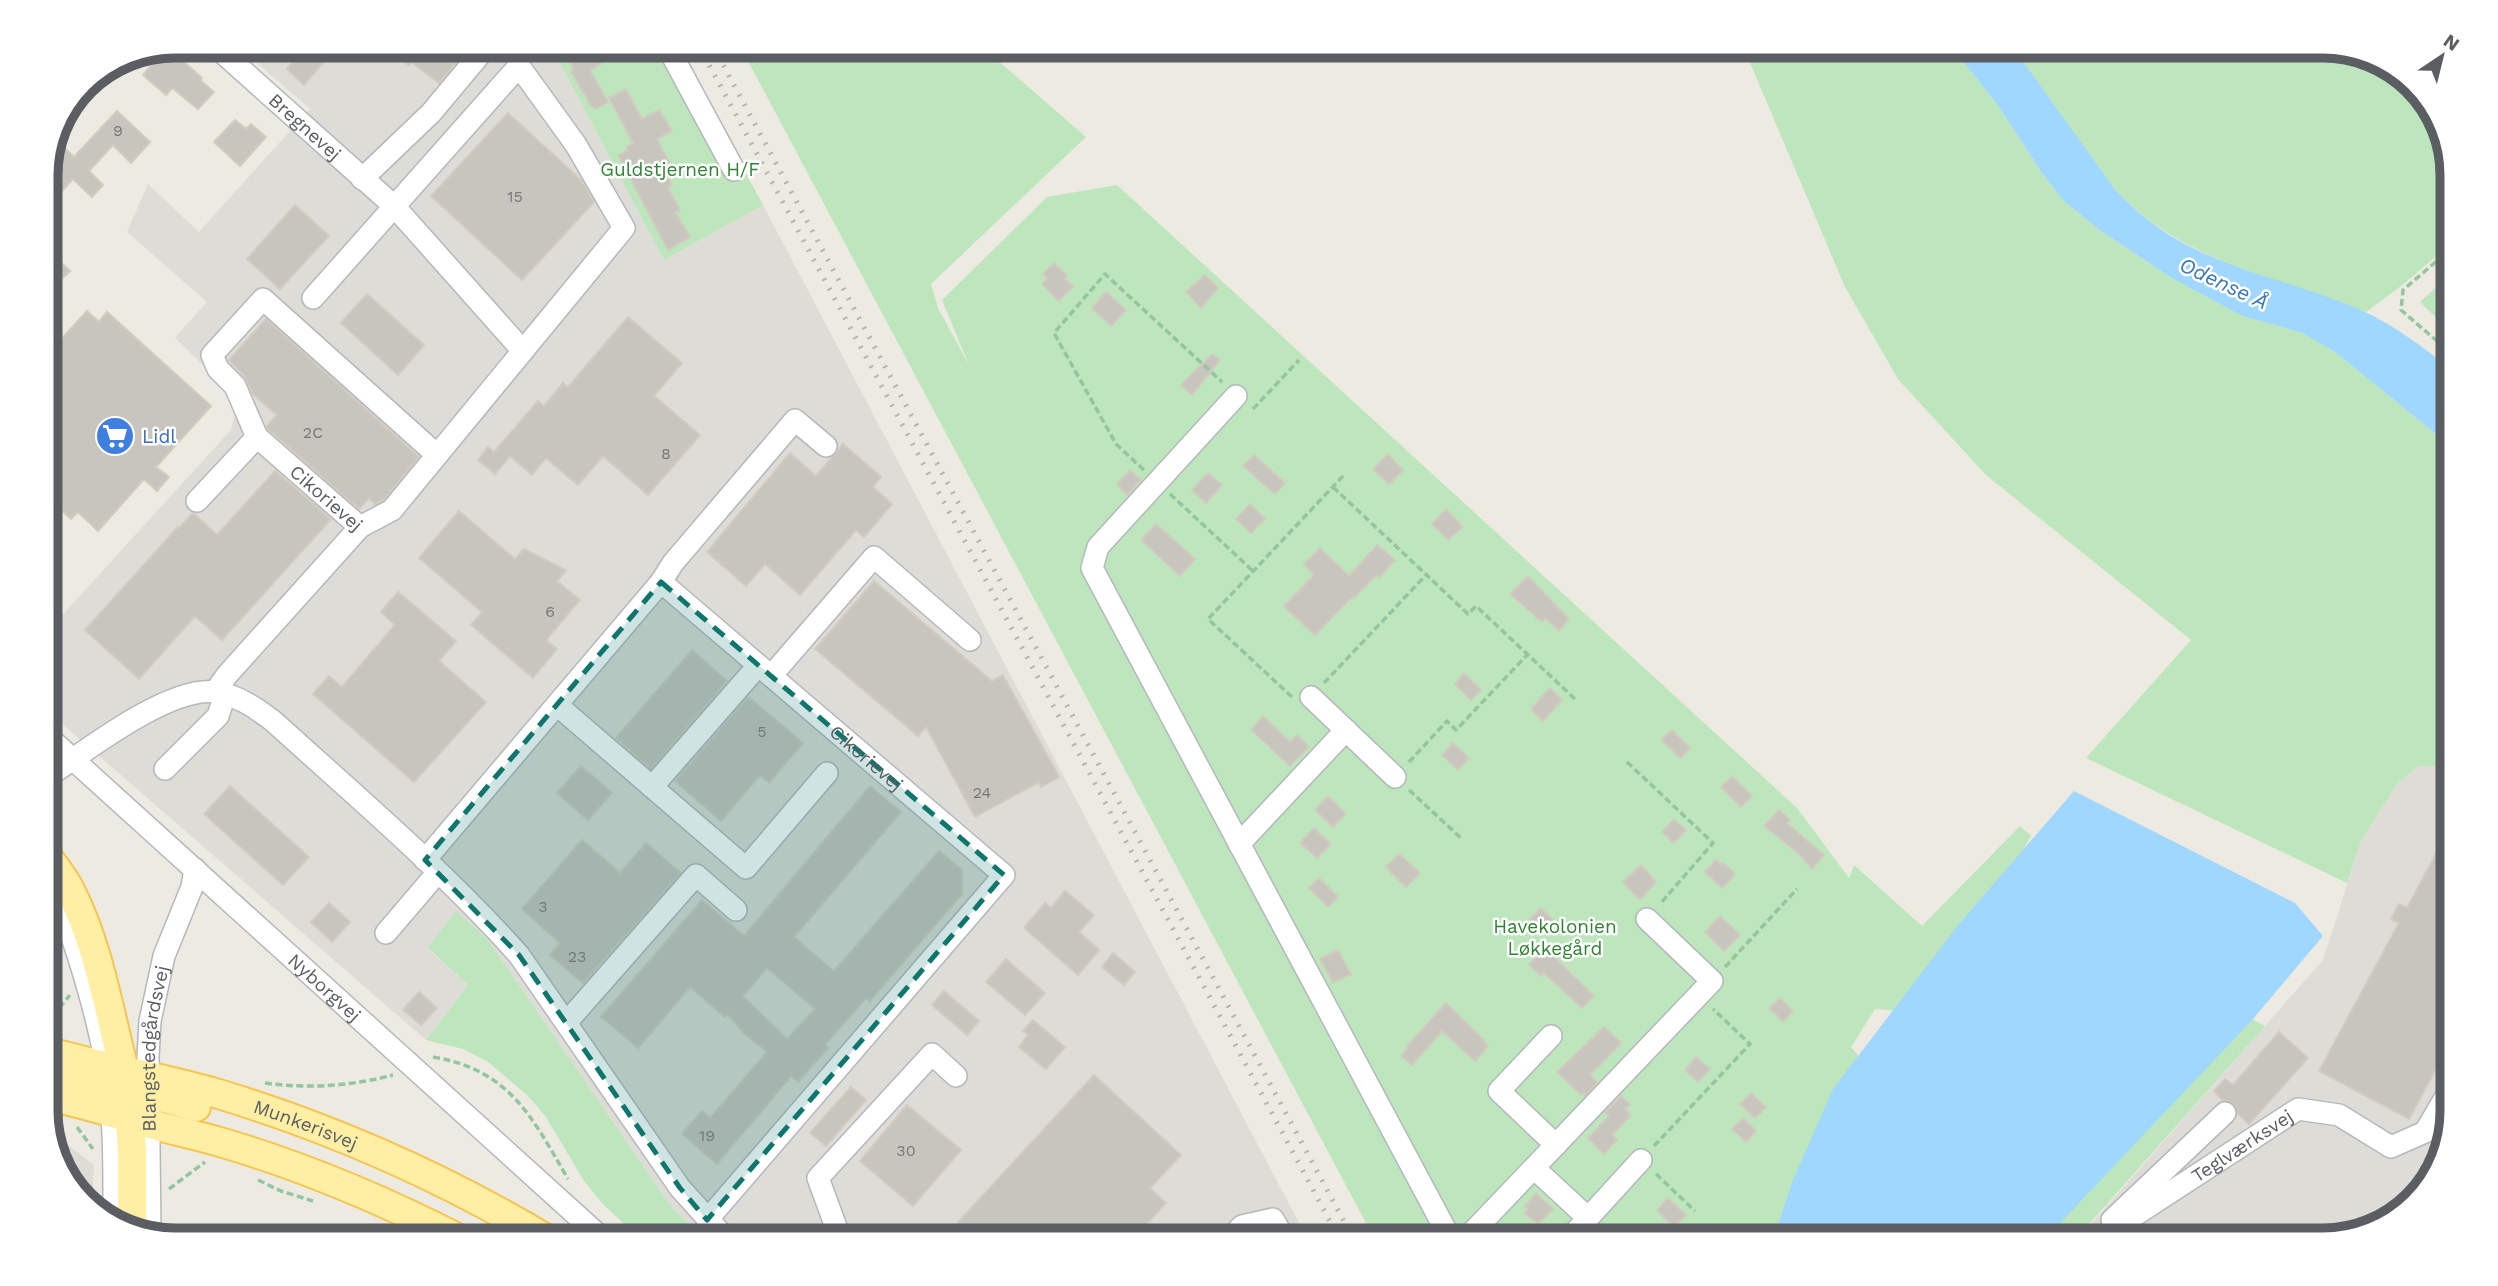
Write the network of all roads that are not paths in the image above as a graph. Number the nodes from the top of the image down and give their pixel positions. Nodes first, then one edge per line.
1 (228, 58) edge
2 (477, 58) edge
3 (673, 58) edge
4 (734, 170) dead end
5 (362, 179) junction
6 (394, 206) junction
7 (313, 298) dead end
8 (523, 351) junction
9 (1236, 396) road end
10 (257, 437) junction
11 (826, 446) dead end
12 (438, 455) junction
13 (197, 502) dead end
14 (359, 527) junction
15 (661, 582) junction
16 (970, 640) dead end
17 (765, 671) junction
18 (220, 693) junction
19 (1311, 697) road end
20 (556, 705) junction
21 (1346, 730) junction
22 (58, 747) edge
23 (72, 760) junction
24 (165, 769) dead end
25 (58, 770) edge
26 (827, 773) dead end
27 (1395, 777) road end
28 (652, 787) junction
29 (1238, 844) junction
30 (431, 866) junction
31 (195, 869) junction
32 (58, 873) edge
33 (58, 897) edge
34 (736, 910) dead end
35 (1647, 919) road end
36 (386, 933) dead end
37 (566, 1023) junction
38 (1551, 1036) dead end
39 (58, 1054) edge
40 (956, 1076) dead end
41 (58, 1077) edge
42 (129, 1094) junction
43 (58, 1098) edge
44 (2440, 1106) edge
45 (2225, 1113) dead end
46 (1556, 1145) junction
47 (1641, 1160) road end
48 (1534, 1168) junction
49 (115, 1212) edge
50 (1588, 1218) junction
51 (132, 1219) edge
52 (707, 1220) junction
53 (148, 1225) edge
54 (433, 1228) edge
55 (524, 1228) edge
56 (590, 1228) edge
57 (715, 1228) edge
58 (836, 1228) edge
59 (1240, 1228) edge
60 (1278, 1228) edge
61 (1444, 1228) edge
62 (1477, 1228) edge
63 (1579, 1228) edge
64 (2104, 1228) edge
65 (2116, 1228) edge

1 - 5 street, Bregnevej
2 - 5 street
3 - 4 street
5 - 6 street, Bregnevej
6 - 7 street
6 - 8 street, Bregnevej
6 - 8 street
8 - 12 street
9 - 29 street
10 - 12 street
10 - 13 street
10 - 14 street, Cikorievej
11 - 15 street
12 - 14 street
14 - 18 street, Cikorievej
15 - 17 street, Cikorievej
15 - 20 street
16 - 17 street
17 - 28 street
17 - 52 street, Cikorievej
18 - 23 street
18 - 24 street, Cikorievej
18 - 30 street
19 - 21 street
20 - 28 street
20 - 30 street
21 - 27 street
21 - 29 street
22 - 23 street, Nyborgvej
23 - 25 street
23 - 31 street, Nyborgvej
26 - 28 street
29 - 61 street
30 - 36 street
30 - 37 street
31 - 42 street, Blangstedgårdsvej
31 - 56 street, Nyborgvej
32 - 42 main road
33 - 42 street
34 - 37 street
35 - 46 street
37 - 52 street
38 - 46 street
39 - 42 main road, Munkerisvej
40 - 58 street
41 - 42 main road
42 - 43 main road, Munkerisvej
42 - 49 street, Blangstedgårdsvej
42 - 51 main road
42 - 53 street, Blangstedgårdsvej
42 - 54 main road, Munkerisvej
42 - 55 main road, Munkerisvej
44 - 65 street, Teglværksvej
45 - 64 street, Teglværksvej
46 - 48 street
47 - 50 street
48 - 50 street
48 - 62 street
50 - 63 street
52 - 57 street
59 - 60 street

